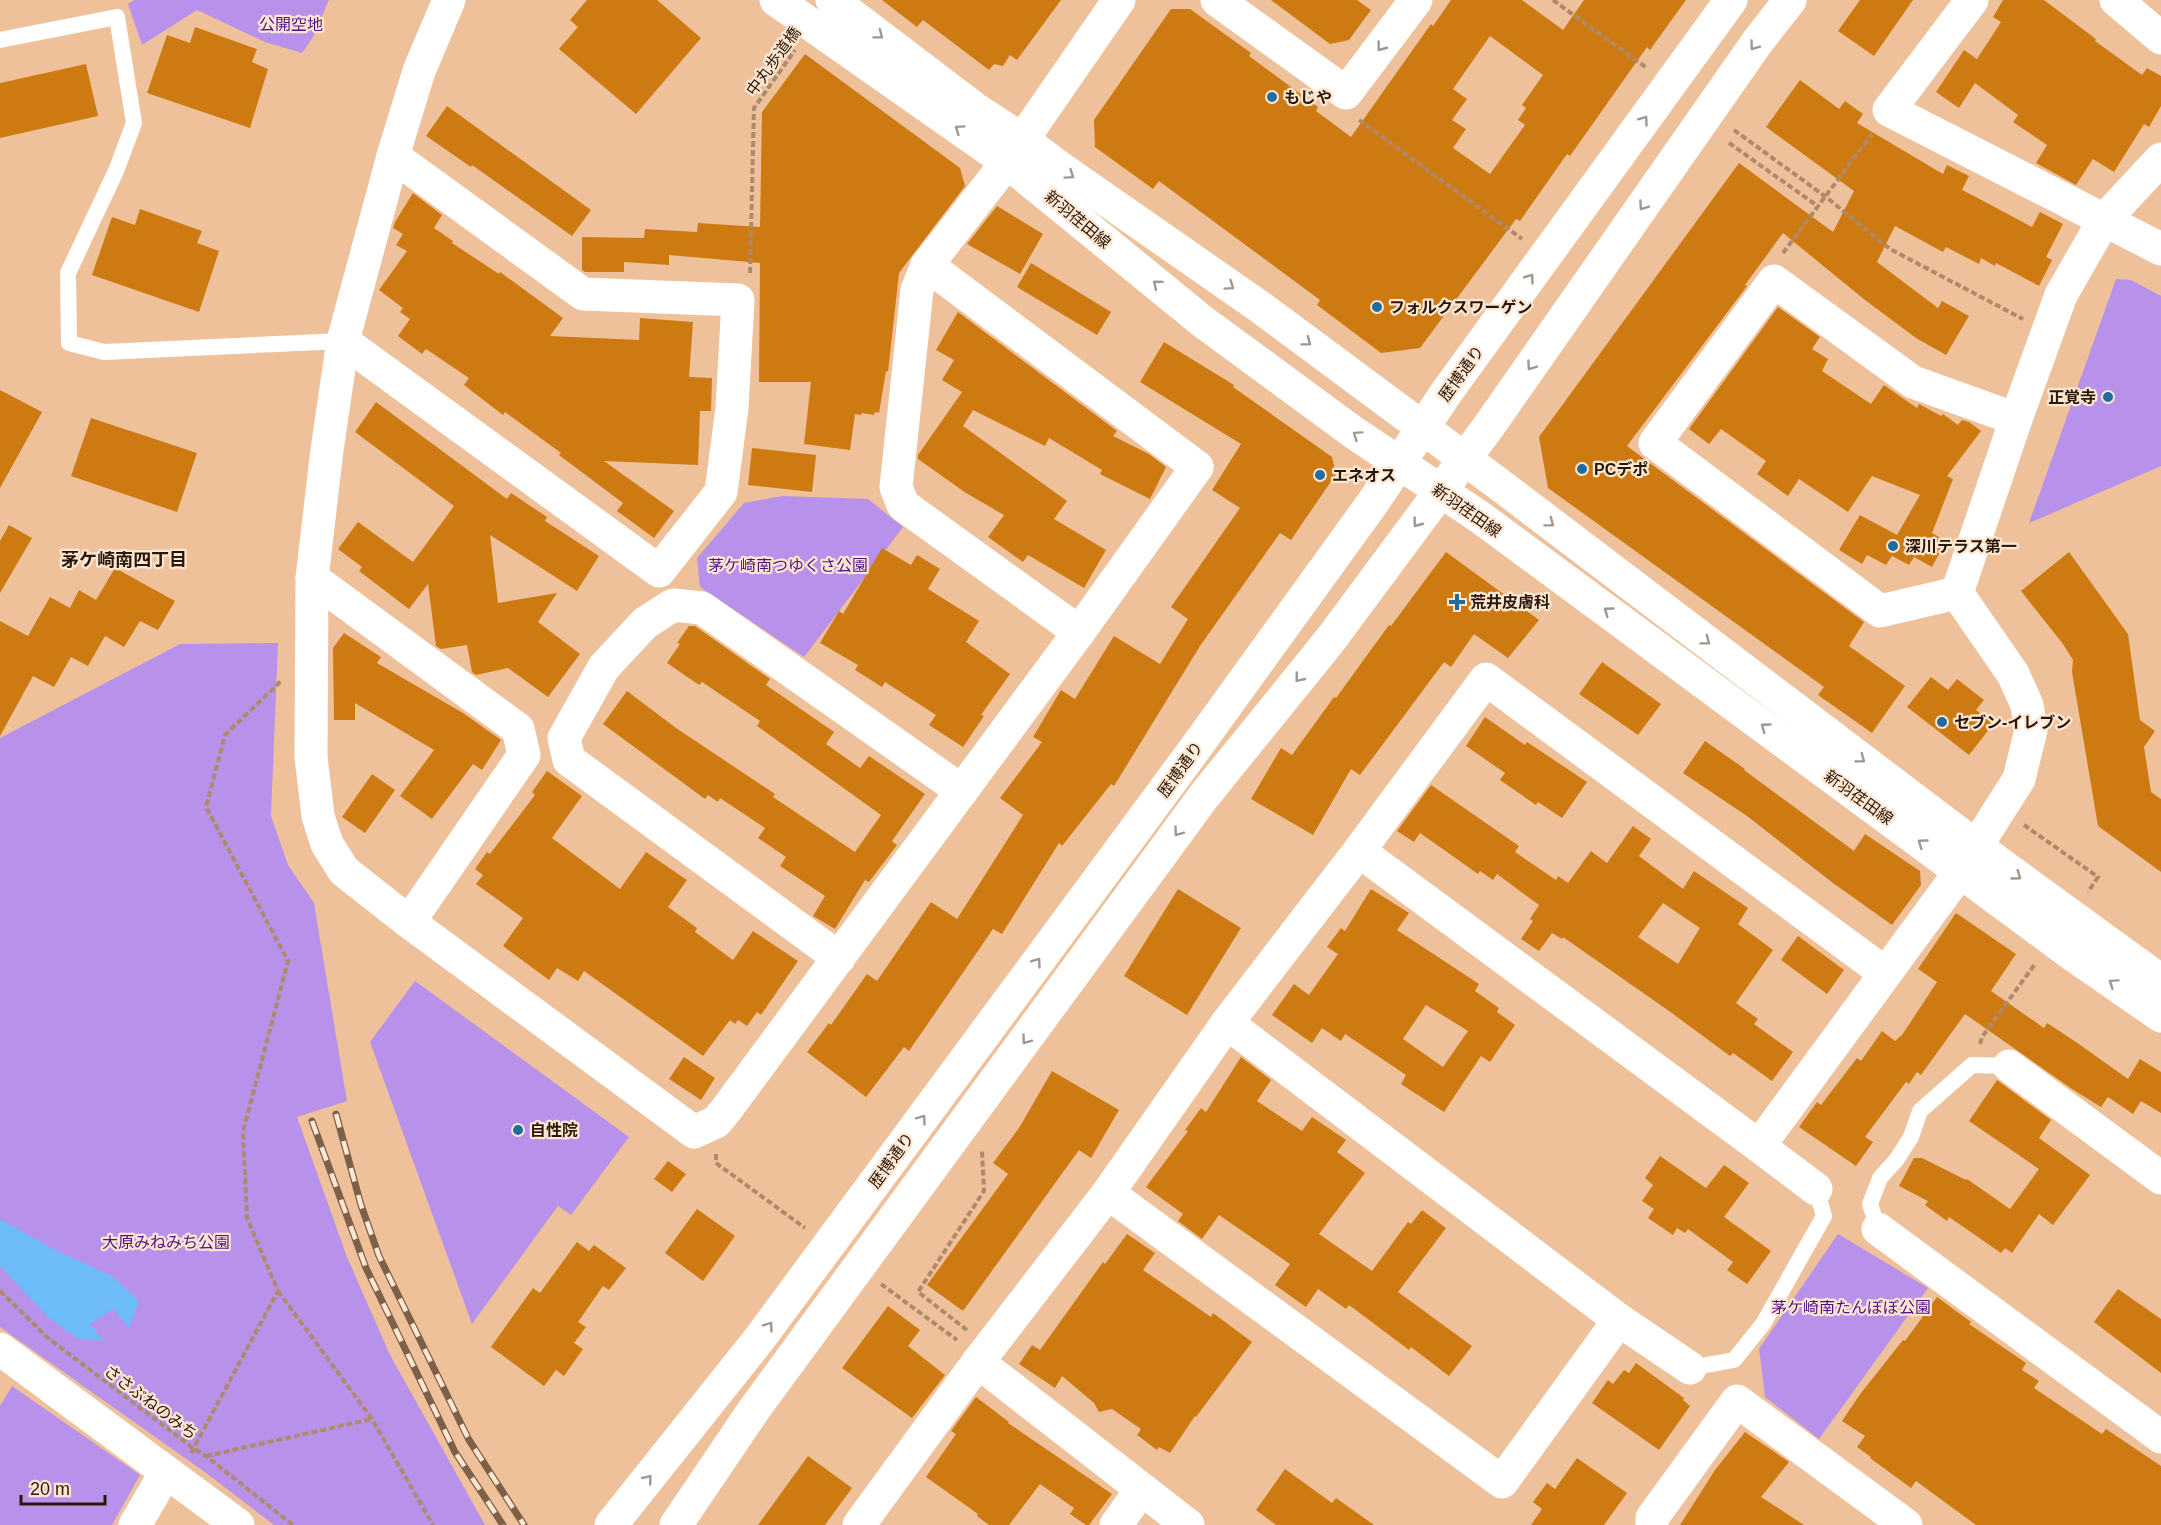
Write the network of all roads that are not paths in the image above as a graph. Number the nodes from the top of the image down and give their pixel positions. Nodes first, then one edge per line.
1 (449, 0) edge
2 (776, 0) edge
3 (832, 0) edge
4 (1119, 0) edge
5 (1217, 0) edge
6 (1416, 0) edge
7 (1731, 0) edge
8 (1790, 0) edge
9 (1972, 0) edge
10 (2116, 0) edge
11 (2161, 38) edge
12 (0, 40) edge
13 (1015, 151) junction
14 (393, 156) junction
15 (2161, 159) edge
16 (2104, 220) junction
17 (2161, 249) edge
18 (927, 265) junction
19 (343, 340) junction
20 (2016, 419) junction
21 (1422, 428) junction
22 (1464, 459) junction
23 (1399, 464) junction
24 (1441, 491) junction
25 (312, 578) junction
26 (1957, 593) junction
27 (1079, 632) junction
28 (962, 791) junction
29 (1359, 851) junction
30 (1969, 860) junction
31 (409, 922) junction
32 (839, 958) junction
33 (1885, 973) junction
34 (2161, 981) edge
35 (2161, 1016) edge
36 (1227, 1023) junction
37 (2009, 1066) joint
38 (1759, 1146) junction
39 (2161, 1178) edge
40 (1816, 1189) joint
41 (1108, 1193) junction
42 (1878, 1229) joint
43 (1619, 1320) junction
44 (976, 1348) junction
45 (3, 1359) edge
46 (1690, 1368) joint
47 (2161, 1437) edge
48 (166, 1472) junction
49 (1141, 1490) junction
50 (135, 1525) edge
51 (238, 1525) edge
52 (611, 1525) edge
53 (676, 1525) edge
54 (860, 1525) edge
55 (1116, 1525) edge
56 (1188, 1525) edge
57 (1653, 1525) edge
58 (1906, 1525) edge

1 - 14 street
13 -> 2 street, 新羽荏田線
3 -> 13 street, 新羽荏田線
4 - 13 street
6 -> 5 street
21 -> 7 street, 歴博通り
8 -> 22 street
9 - 16 street
10 - 11 street
12 - 19 lane
13 - 18 street
13 -> 21 street, 新羽荏田線
23 -> 13 street, 新羽荏田線
14 - 19 street
14 - 19 street
15 - 16 street
16 - 17 street
16 - 20 street
18 - 27 street
18 - 27 street
19 - 25 street
20 - 26 street
20 - 26 street
21 - 22 street, 新羽荏田線
21 - 23 street, 歴博通り
22 - 24 street
22 -> 30 street, 新羽荏田線
23 - 24 street, 新羽荏田線
52 -> 23 street, 歴博通り
30 -> 24 street, 新羽荏田線
24 -> 53 street
25 - 31 street
25 - 31 street
26 - 30 street
27 - 28 street
28 - 32 street
28 - 32 street
29 - 33 street
29 - 36 street
29 - 38 street
30 - 33 street
30 -> 34 street, 新羽荏田線
35 -> 30 street, 新羽荏田線
31 - 32 street
33 - 38 street
36 - 41 street
36 - 43 street
37 - 39 street
37 - 42 lane
38 - 40 street
40 - 46 lane
41 - 43 street
41 - 44 street
42 - 47 street
43 - 46 street
44 - 49 street
44 - 54 street
45 - 48 street
48 - 50 street
48 - 51 street
49 - 55 street
49 - 56 street
57 - 58 street

